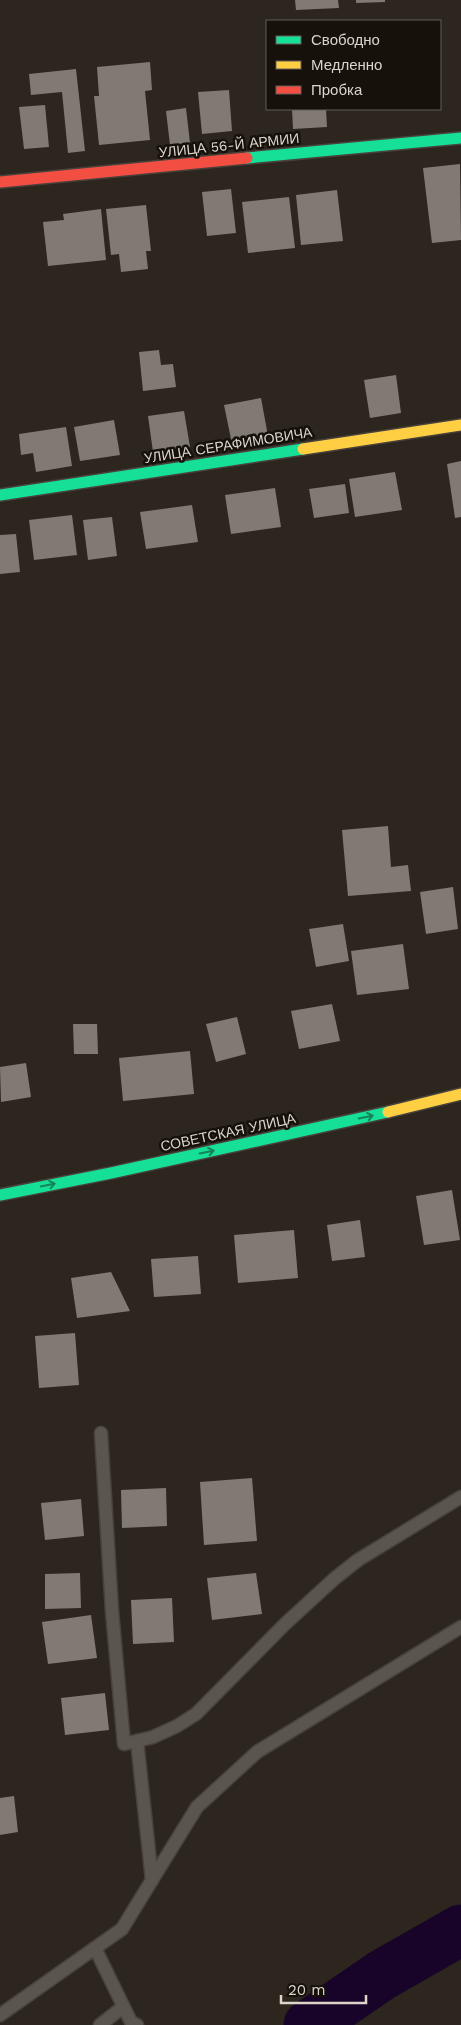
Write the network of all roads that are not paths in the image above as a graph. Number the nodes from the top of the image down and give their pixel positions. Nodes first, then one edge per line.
1 (461, 138) edge
2 (0, 182) edge
3 (461, 425) edge
4 (0, 495) edge
5 (461, 1094) edge
6 (0, 1195) edge
7 (101, 1433) dead end
8 (461, 1497) edge
9 (461, 1627) edge
10 (137, 1741) junction
11 (152, 1880) junction
12 (95, 1948) junction
13 (123, 2007) junction
14 (0, 2015) edge
15 (100, 2025) edge
16 (137, 2025) edge

1 - 2 street, УЛИЦА 56-Й АРМИИ
3 - 4 street, УЛИЦА СЕРАФИМОВИЧА
6 -> 5 street, СОВЕТСКАЯ УЛИЦА
7 - 10 lane
8 - 10 lane
9 - 11 lane
10 - 11 lane
11 - 12 lane
12 - 13 lane
12 - 14 lane
13 - 15 lane
13 - 16 lane

